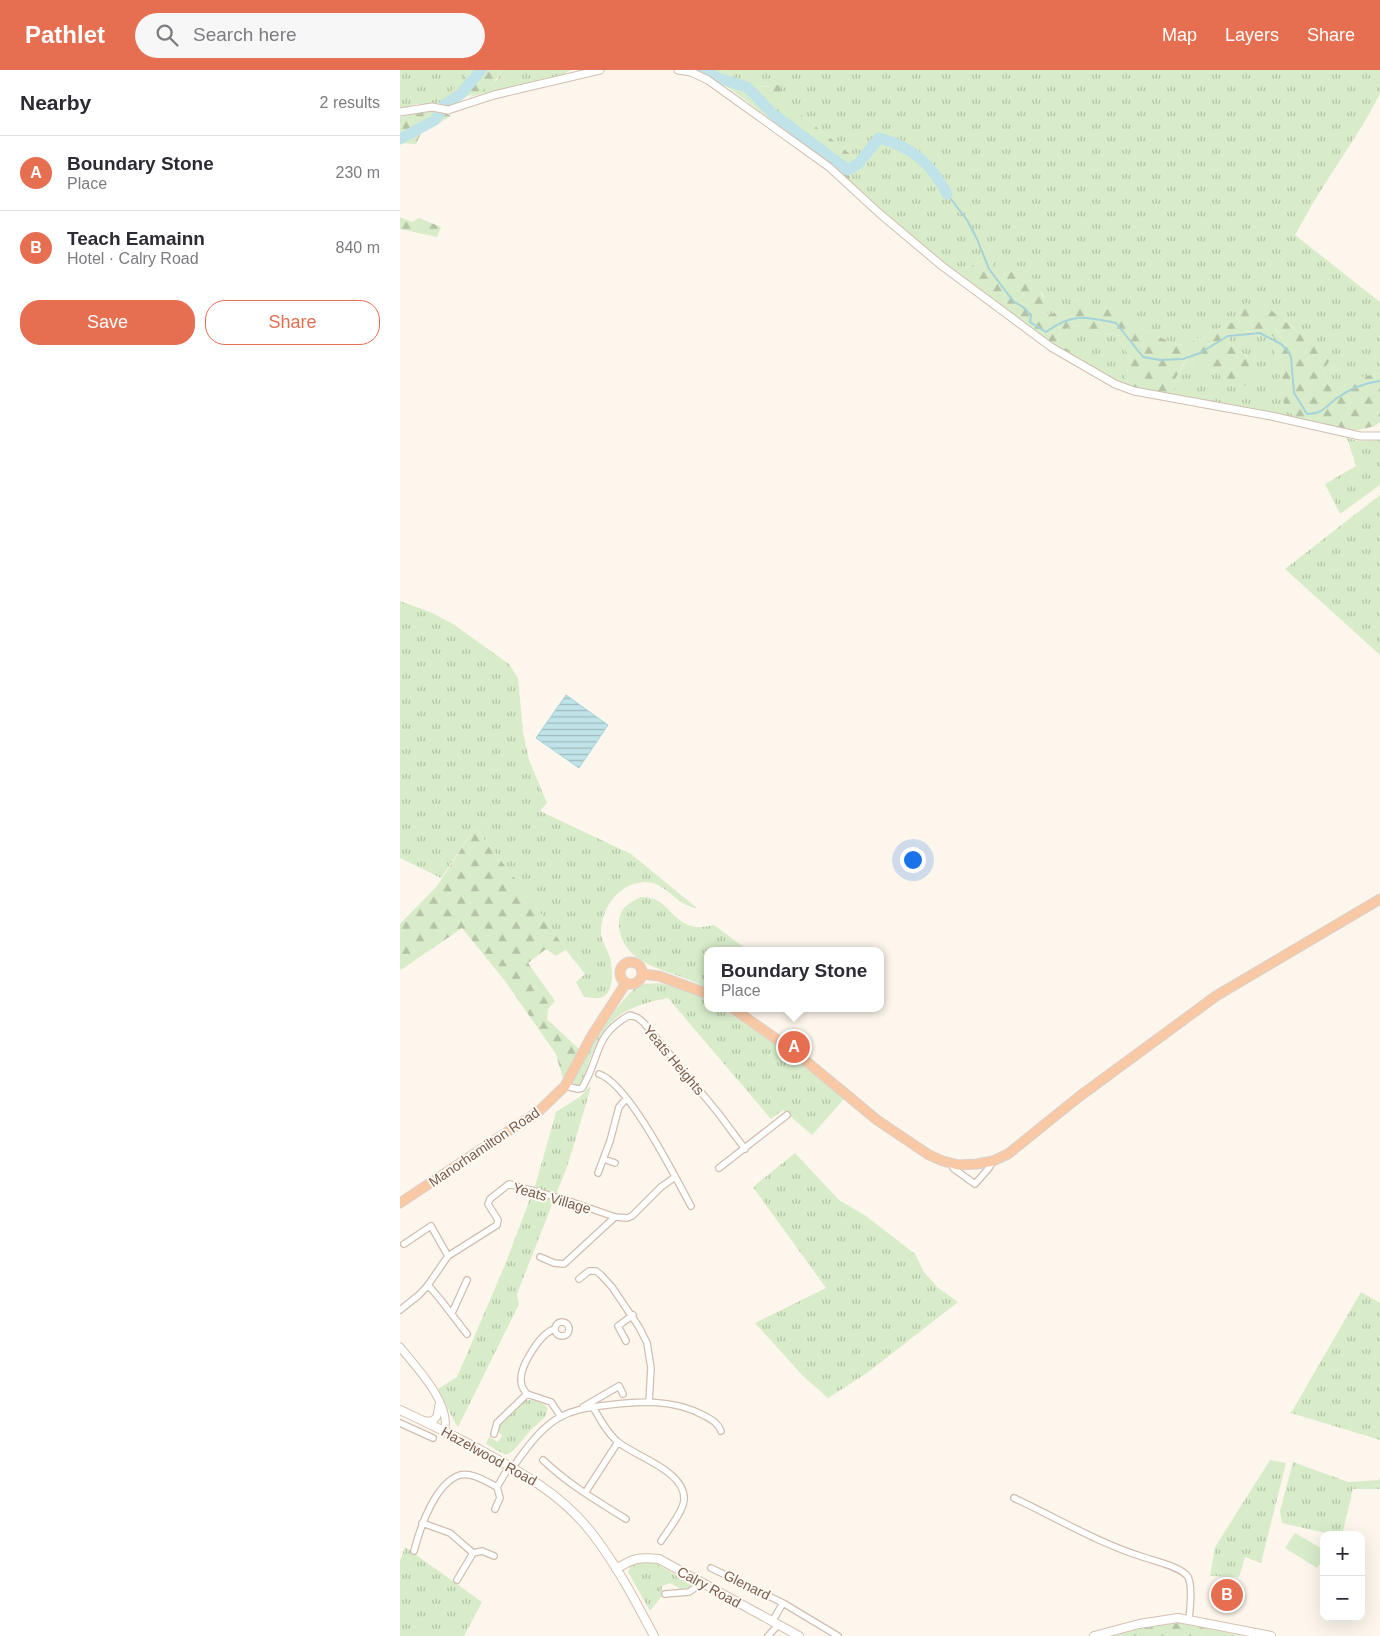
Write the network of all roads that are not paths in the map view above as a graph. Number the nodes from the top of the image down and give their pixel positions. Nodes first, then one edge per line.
1 (600, 70) edge
2 (678, 70) edge
3 (400, 112) edge
4 (1380, 436) edge
5 (1380, 898) edge
6 (642, 974) junction
7 (626, 983) junction
8 (704, 993) edge
9 (738, 1012) edge
10 (599, 1074) dead end
11 (565, 1086) junction
12 (626, 1099) junction
13 (787, 1115) dead end
14 (745, 1149) junction
15 (604, 1159) junction
16 (993, 1161) junction
17 (615, 1163) dead end
18 (950, 1163) junction
19 (719, 1168) dead end
20 (598, 1173) dead end
21 (675, 1177) junction
22 (400, 1203) edge
23 (691, 1206) dead end
24 (615, 1217) junction
25 (404, 1244) dead end
26 (448, 1256) junction
27 (540, 1257) dead end
28 (579, 1278) dead end
29 (467, 1280) dead end
30 (428, 1286) junction
31 (400, 1310) edge
32 (452, 1313) junction
33 (632, 1316) junction
34 (555, 1329) dead end
35 (468, 1334) dead end
36 (626, 1341) dead end
37 (400, 1347) edge
38 (526, 1394) junction
39 (623, 1394) dead end
40 (439, 1400) junction
41 (649, 1402) junction
42 (593, 1407) junction
43 (580, 1408) junction
44 (400, 1410) edge
45 (561, 1417) junction
46 (424, 1421) junction
47 (400, 1422) edge
48 (444, 1431) junction
49 (721, 1431) dead end
50 (494, 1434) dead end
51 (433, 1438) dead end
52 (618, 1442) junction
53 (543, 1460) dead end
54 (511, 1466) junction
55 (497, 1487) junction
56 (585, 1493) junction
57 (1014, 1498) dead end
58 (495, 1509) dead end
59 (626, 1519) dead end
60 (422, 1524) junction
61 (661, 1541) dead end
62 (414, 1550) dead end
63 (473, 1553) junction
64 (494, 1556) dead end
65 (712, 1568) dead end
66 (616, 1569) junction
67 (457, 1580) dead end
68 (702, 1583) junction
69 (665, 1594) dead end
70 (783, 1603) junction
71 (1190, 1619) junction
72 (775, 1624) junction
73 (654, 1636) edge
74 (768, 1636) edge
75 (799, 1636) edge
76 (838, 1636) edge
77 (1094, 1636) edge
78 (1271, 1636) edge

1 - 3 street
2 - 4 street
5 - 16 highway
6 - 7 highway
6 - 7 highway
6 - 8 highway
7 - 11 highway, Manorhamilton Road
9 - 18 highway
10 - 12 street
11 - 14 street, Yeats Heights
11 - 22 highway, Manorhamilton Road
12 - 15 street
12 - 21 street
13 - 14 street
14 - 19 street
15 - 17 street
15 - 20 street
16 - 18 highway
16 - 18 street
21 - 23 street
21 - 24 street, Yeats Village
24 - 26 street, Yeats Village
24 - 27 street, Yeats Village
25 - 26 street
26 - 30 street, Yeats Village
28 - 33 street
29 - 32 street
30 - 31 street, Yeats Village
30 - 32 street
32 - 35 street
33 - 36 street
33 - 41 street
34 - 38 street
37 - 40 street
38 - 45 street
38 - 50 street
39 - 43 street
40 - 46 street
40 - 48 street
41 - 42 street
41 - 49 street
42 - 43 street
42 - 52 street
43 - 45 street
44 - 46 main road, Hazelwood Road
45 - 54 street
46 - 48 main road, Hazelwood Road
47 - 51 street
48 - 54 main road, Hazelwood Road
52 - 56 street
52 - 61 street
53 - 56 street
54 - 55 street
54 - 66 main road, Hazelwood Road
55 - 58 street
55 - 60 street
56 - 59 street
57 - 71 street
60 - 62 street
60 - 63 street
63 - 64 street
63 - 67 street
65 - 70 street, Glenard
66 - 68 main road, Calry Road
66 - 73 main road, Hazelwood Road
68 - 69 street
68 - 72 main road, Calry Road
70 - 72 street, Glenard
70 - 76 street, Glenard
71 - 77 main road
71 - 78 main road
72 - 74 street, Glenard
72 - 75 main road, Calry Road

